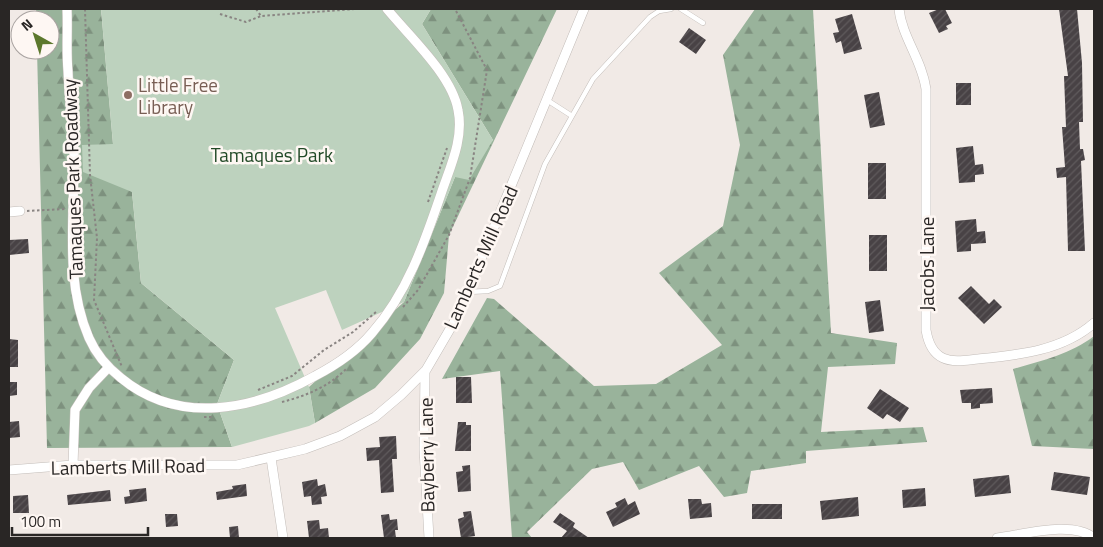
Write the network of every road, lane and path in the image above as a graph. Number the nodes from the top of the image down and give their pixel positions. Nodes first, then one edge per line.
1 (67, 9) edge
2 (85, 9) edge
3 (256, 9) edge
4 (355, 9) edge
5 (387, 9) edge
6 (456, 9) edge
7 (584, 9) edge
8 (671, 9) edge
9 (681, 9) edge
10 (899, 9) edge
11 (220, 14) dead end
12 (261, 16) junction
13 (703, 23) dead end
14 (547, 100) junction
15 (572, 116) junction
16 (447, 147) dead end
17 (427, 206) dead end
18 (72, 208) junction
19 (20, 211) joint
20 (9, 212) edge
21 (467, 292) junction
22 (380, 309) dead end
23 (399, 312) dead end
24 (1094, 323) edge
25 (352, 362) dead end
26 (109, 368) junction
27 (124, 370) dead end
28 (425, 371) junction
29 (253, 392) dead end
30 (276, 403) dead end
31 (220, 416) dead end
32 (202, 417) dead end
33 (271, 458) junction
34 (73, 465) junction
35 (9, 470) edge
36 (283, 538) edge
37 (429, 538) edge
38 (997, 538) edge
39 (1094, 538) edge

1 - 18 street, Tamaques Park Roadway
2 - 27 path
3 - 12 path
4 - 12 path
5 - 26 street, Tamaques Park Roadway
6 - 23 path
7 - 14 street, Lamberts Mill Road
8 - 15 lane
9 - 13 lane
10 - 24 street, Jacobs Lane
11 - 12 path
14 - 15 lane
14 - 21 street, Lamberts Mill Road
15 - 21 lane
16 - 17 path
18 - 19 path
18 - 26 street, Tamaques Park Roadway
19 - 20 street
21 - 28 street, Lamberts Mill Road
22 - 29 path
25 - 30 path
26 - 34 street
28 - 33 street, Lamberts Mill Road
28 - 37 street, Bayberry Lane
31 - 32 path
33 - 34 street, Lamberts Mill Road
33 - 36 street
34 - 35 street, Lamberts Mill Road
38 - 39 street

